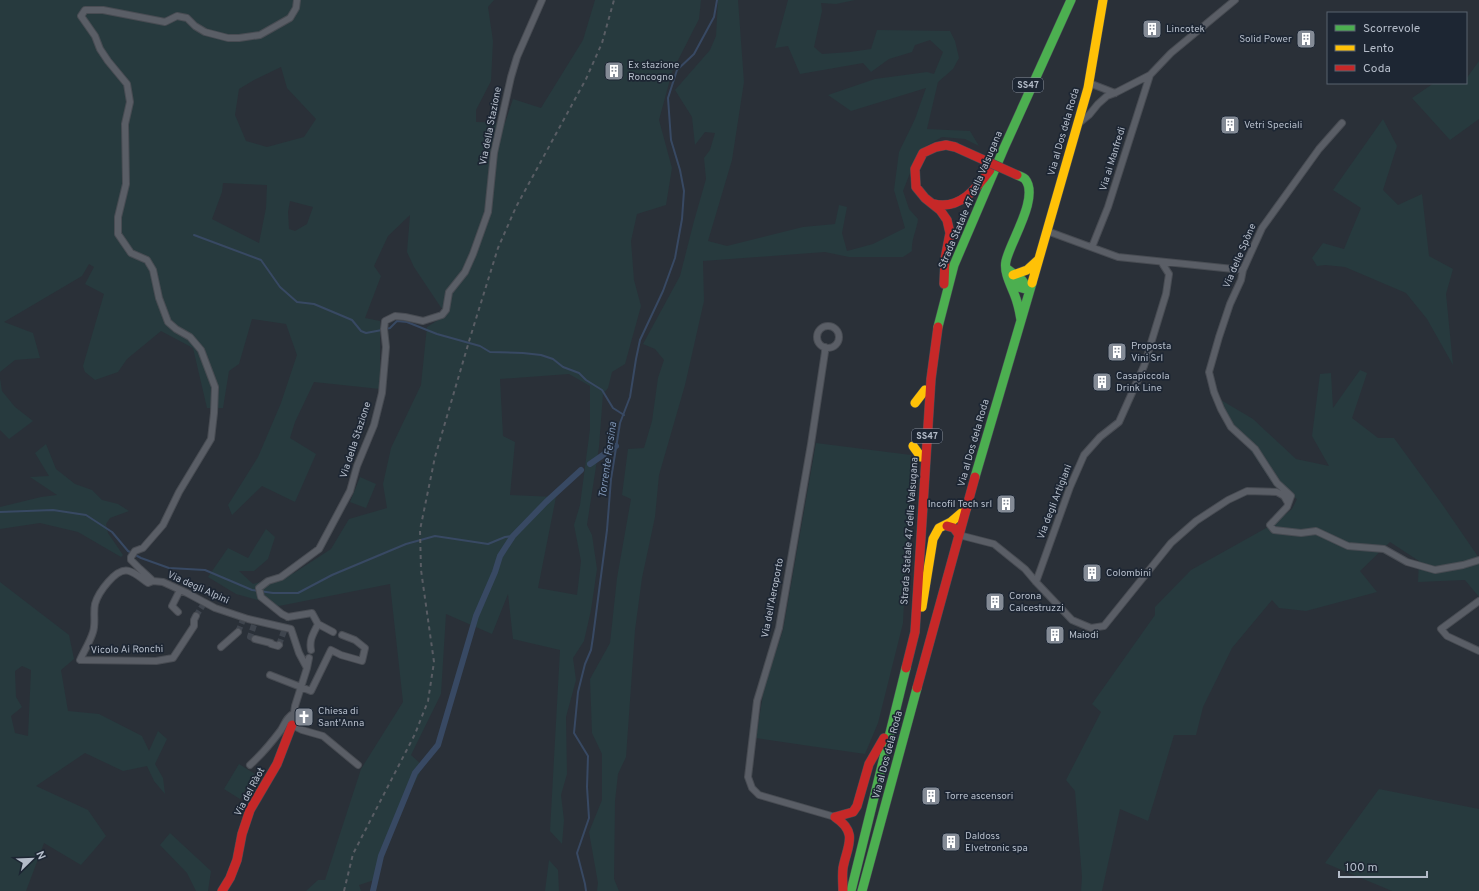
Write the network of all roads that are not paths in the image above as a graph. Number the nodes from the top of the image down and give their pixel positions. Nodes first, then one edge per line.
1 (297, 0) edge
2 (542, 0) edge
3 (1065, 0) edge
4 (1071, 0) edge
5 (1103, 0) edge
6 (1235, 0) edge
7 (1150, 75) junction
8 (1088, 84) junction
9 (1115, 93) junction
10 (1342, 123) dead end
11 (1077, 124) junction
12 (990, 170) junction
13 (934, 204) junction
14 (1047, 231) junction
15 (1092, 247) junction
16 (1038, 260) junction
17 (1162, 262) junction
18 (1243, 270) junction
19 (1011, 277) junction
20 (944, 288) junction
21 (1029, 290) junction
22 (1020, 320) junction
23 (825, 347) dead end
24 (925, 390) junction
25 (915, 403) dead end
26 (913, 446) dead end
27 (921, 457) junction
28 (1288, 503) junction
29 (966, 509) junction
30 (947, 526) junction
31 (959, 535) junction
32 (1479, 560) edge
33 (153, 581) junction
34 (1036, 582) junction
35 (180, 590) junction
36 (1479, 601) edge
37 (178, 612) dead end
38 (196, 616) tunnel mouth
39 (288, 617) junction
40 (318, 624) junction
41 (284, 629) junction
42 (238, 632) tunnel mouth
43 (333, 632) dead end
44 (915, 632) junction
45 (342, 636) dead end
46 (256, 639) dead end
47 (279, 645) dead end
48 (221, 647) dead end
49 (311, 650) dead end
50 (1479, 651) edge
51 (309, 658) dead end
52 (80, 660) joint
53 (307, 668) junction
54 (270, 675) dead end
55 (302, 688) junction
56 (294, 713) junction
57 (292, 725) junction
58 (884, 738) junction
59 (250, 765) dead end
60 (358, 765) dead end
61 (835, 816) junction
62 (232, 882) dead end
63 (222, 891) edge
64 (228, 891) edge
65 (844, 891) edge
66 (851, 891) edge
67 (862, 891) edge

1 - 33 street, Via degli Alpini
2 - 39 street, Via della Stazione
3 - 12 main road, Strada Statale 47 della Valsugana / SS47
4 - 44 main road, Strada Statale 47 della Valsugana / SS47
5 - 8 main road, Via al Dos dela Roda
6 - 7 street, Via ai Manfredi
7 - 9 street, Via ai Manfredi
7 - 15 street, Via ai Manfredi
8 - 9 street
8 - 11 main road, Via al Dos dela Roda
9 - 11 street, Via ai Manfredi
10 - 18 street, Via delle Spòne
11 - 14 main road, Via al Dos dela Roda
12 - 13 main road
12 - 20 main road, Strada Statale 47 della Valsugana / SS47
13 - 19 main road, bridge
13 - 20 main road
14 - 15 street
14 - 16 main road, Via al Dos dela Roda
15 - 17 street
16 - 19 main road
16 - 21 main road, Via al Dos dela Roda
17 - 18 street
17 - 34 street, Via degli Artigiani
18 - 28 street, Via delle Spòne
19 - 21 main road
19 - 22 main road
20 - 24 main road, Strada Statale 47 della Valsugana / SS47
21 - 22 main road, Via al Dos dela Roda
22 - 29 main road, Via al Dos dela Roda
23 - 61 street, Via dell'Aeroporto
24 - 25 main road
24 - 27 main road, Strada Statale 47 della Valsugana / SS47
26 - 27 main road
27 - 58 main road, Strada Statale 47 della Valsugana / SS47
28 - 32 street
28 - 34 street
29 - 30 main road
29 - 31 main road, Via al Dos dela Roda
30 - 31 main road
30 - 44 main road
31 - 34 street
31 - 67 main road, Via al Dos dela Roda
33 - 35 street, Via degli Alpini
33 - 52 street, Via degli Alpini
35 - 37 street
35 - 41 street, Via degli Alpini
36 - 50 street
38 - 52 street, Vicolo Ai Ronchi
39 - 40 street
39 - 41 street
40 - 43 street
40 - 49 street
41 - 53 street
42 - 48 street
44 - 66 main road, Strada Statale 47 della Valsugana / SS47
45 - 55 street
46 - 47 street
51 - 53 street
53 - 55 street
54 - 55 street
55 - 56 street
56 - 57 street
56 - 59 street
57 - 60 street
57 - 63 main road, Via del Ràot
58 - 61 main road
58 - 65 main road, Strada Statale 47 della Valsugana / SS47
61 - 65 main road
62 - 64 street

